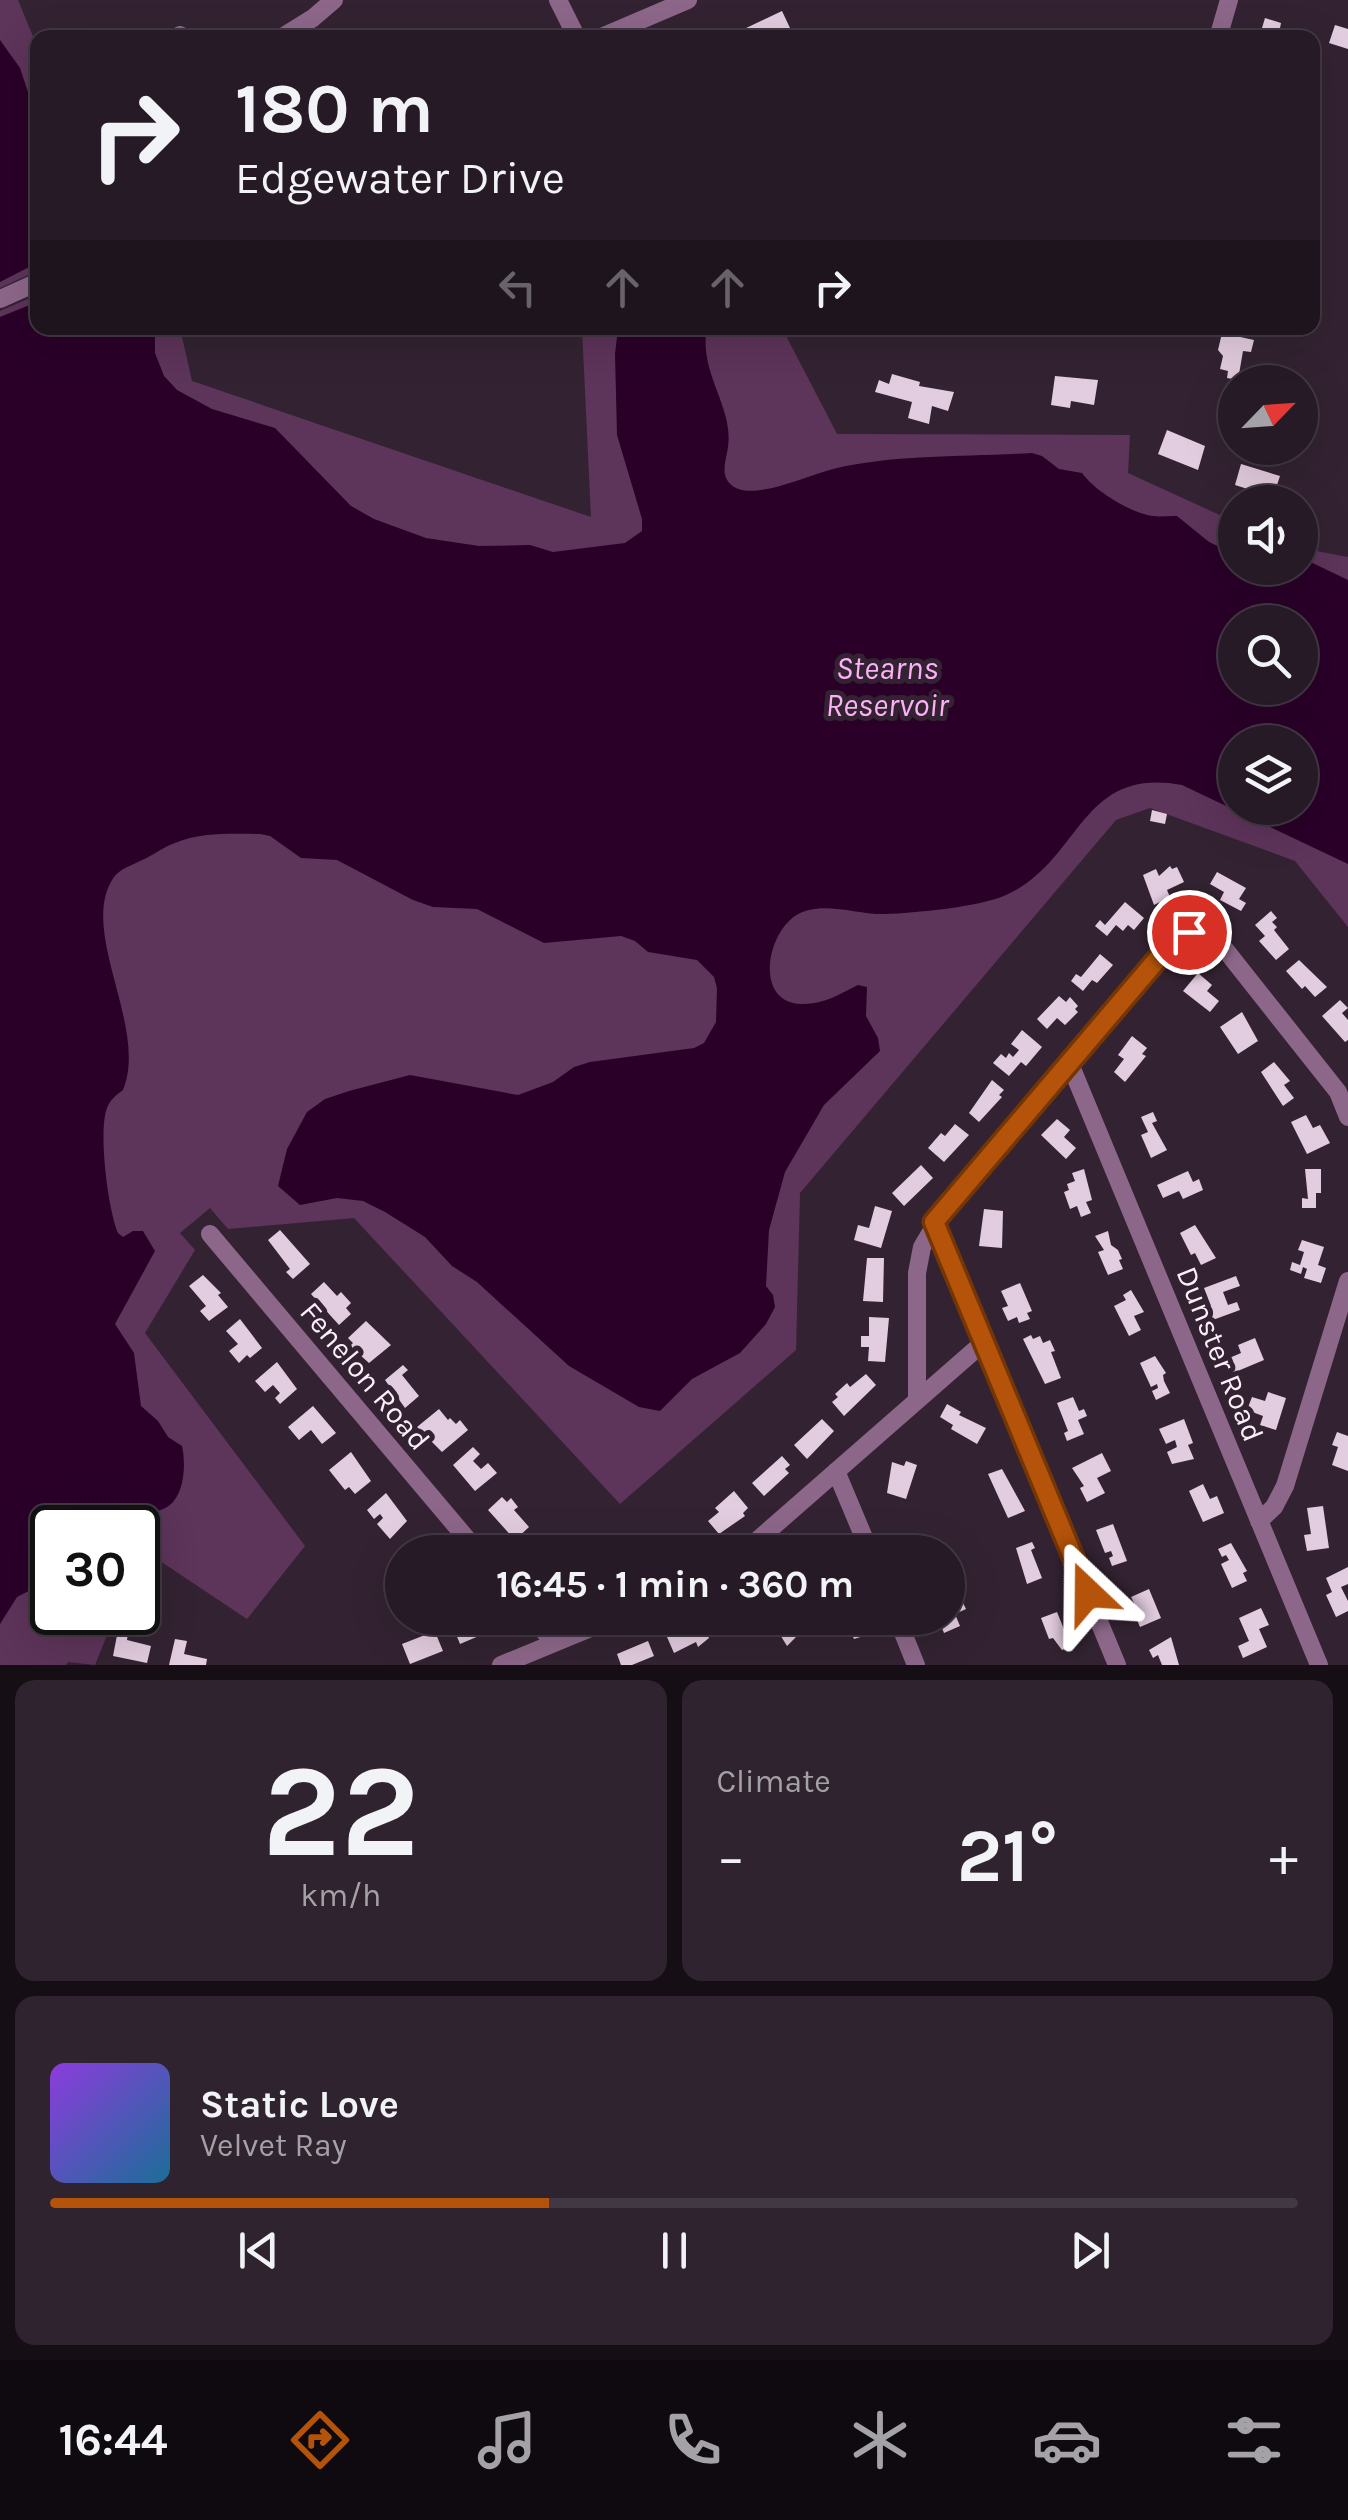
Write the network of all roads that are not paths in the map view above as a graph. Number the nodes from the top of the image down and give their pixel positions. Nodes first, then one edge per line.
1 (334, 0) edge
2 (558, 0) edge
3 (688, 0) edge
4 (1229, 0) edge
5 (294, 30) edge
6 (573, 30) edge
7 (618, 30) edge
8 (1220, 30) edge
9 (30, 286) edge
10 (0, 299) edge
11 (1070, 1064) junction
12 (1348, 1117) edge
13 (934, 1222) junction
14 (210, 1234) dead end
15 (1348, 1281) edge
16 (984, 1342) junction
17 (917, 1400) junction
18 (836, 1472) junction
19 (1259, 1521) junction
20 (464, 1535) edge
21 (764, 1535) edge
22 (863, 1535) edge
23 (547, 1635) edge
24 (574, 1635) edge
25 (903, 1635) edge
26 (554, 1643) junction
27 (501, 1665) edge
28 (916, 1665) edge
29 (1117, 1665) edge
30 (1319, 1665) edge

1 - 5 street
2 - 6 street
3 - 7 street
4 - 8 street
9 - 10 street
11 - 12 street
11 - 13 street
11 - 19 street, Dunster Road
13 - 16 street
13 - 17 street
14 - 20 street, Fenelon Road
15 - 19 street
16 - 17 street
16 - 29 street
17 - 18 street
18 - 21 street
18 - 22 street
19 - 30 street, Dunster Road
23 - 26 street
24 - 26 street
25 - 28 street
26 - 27 street

